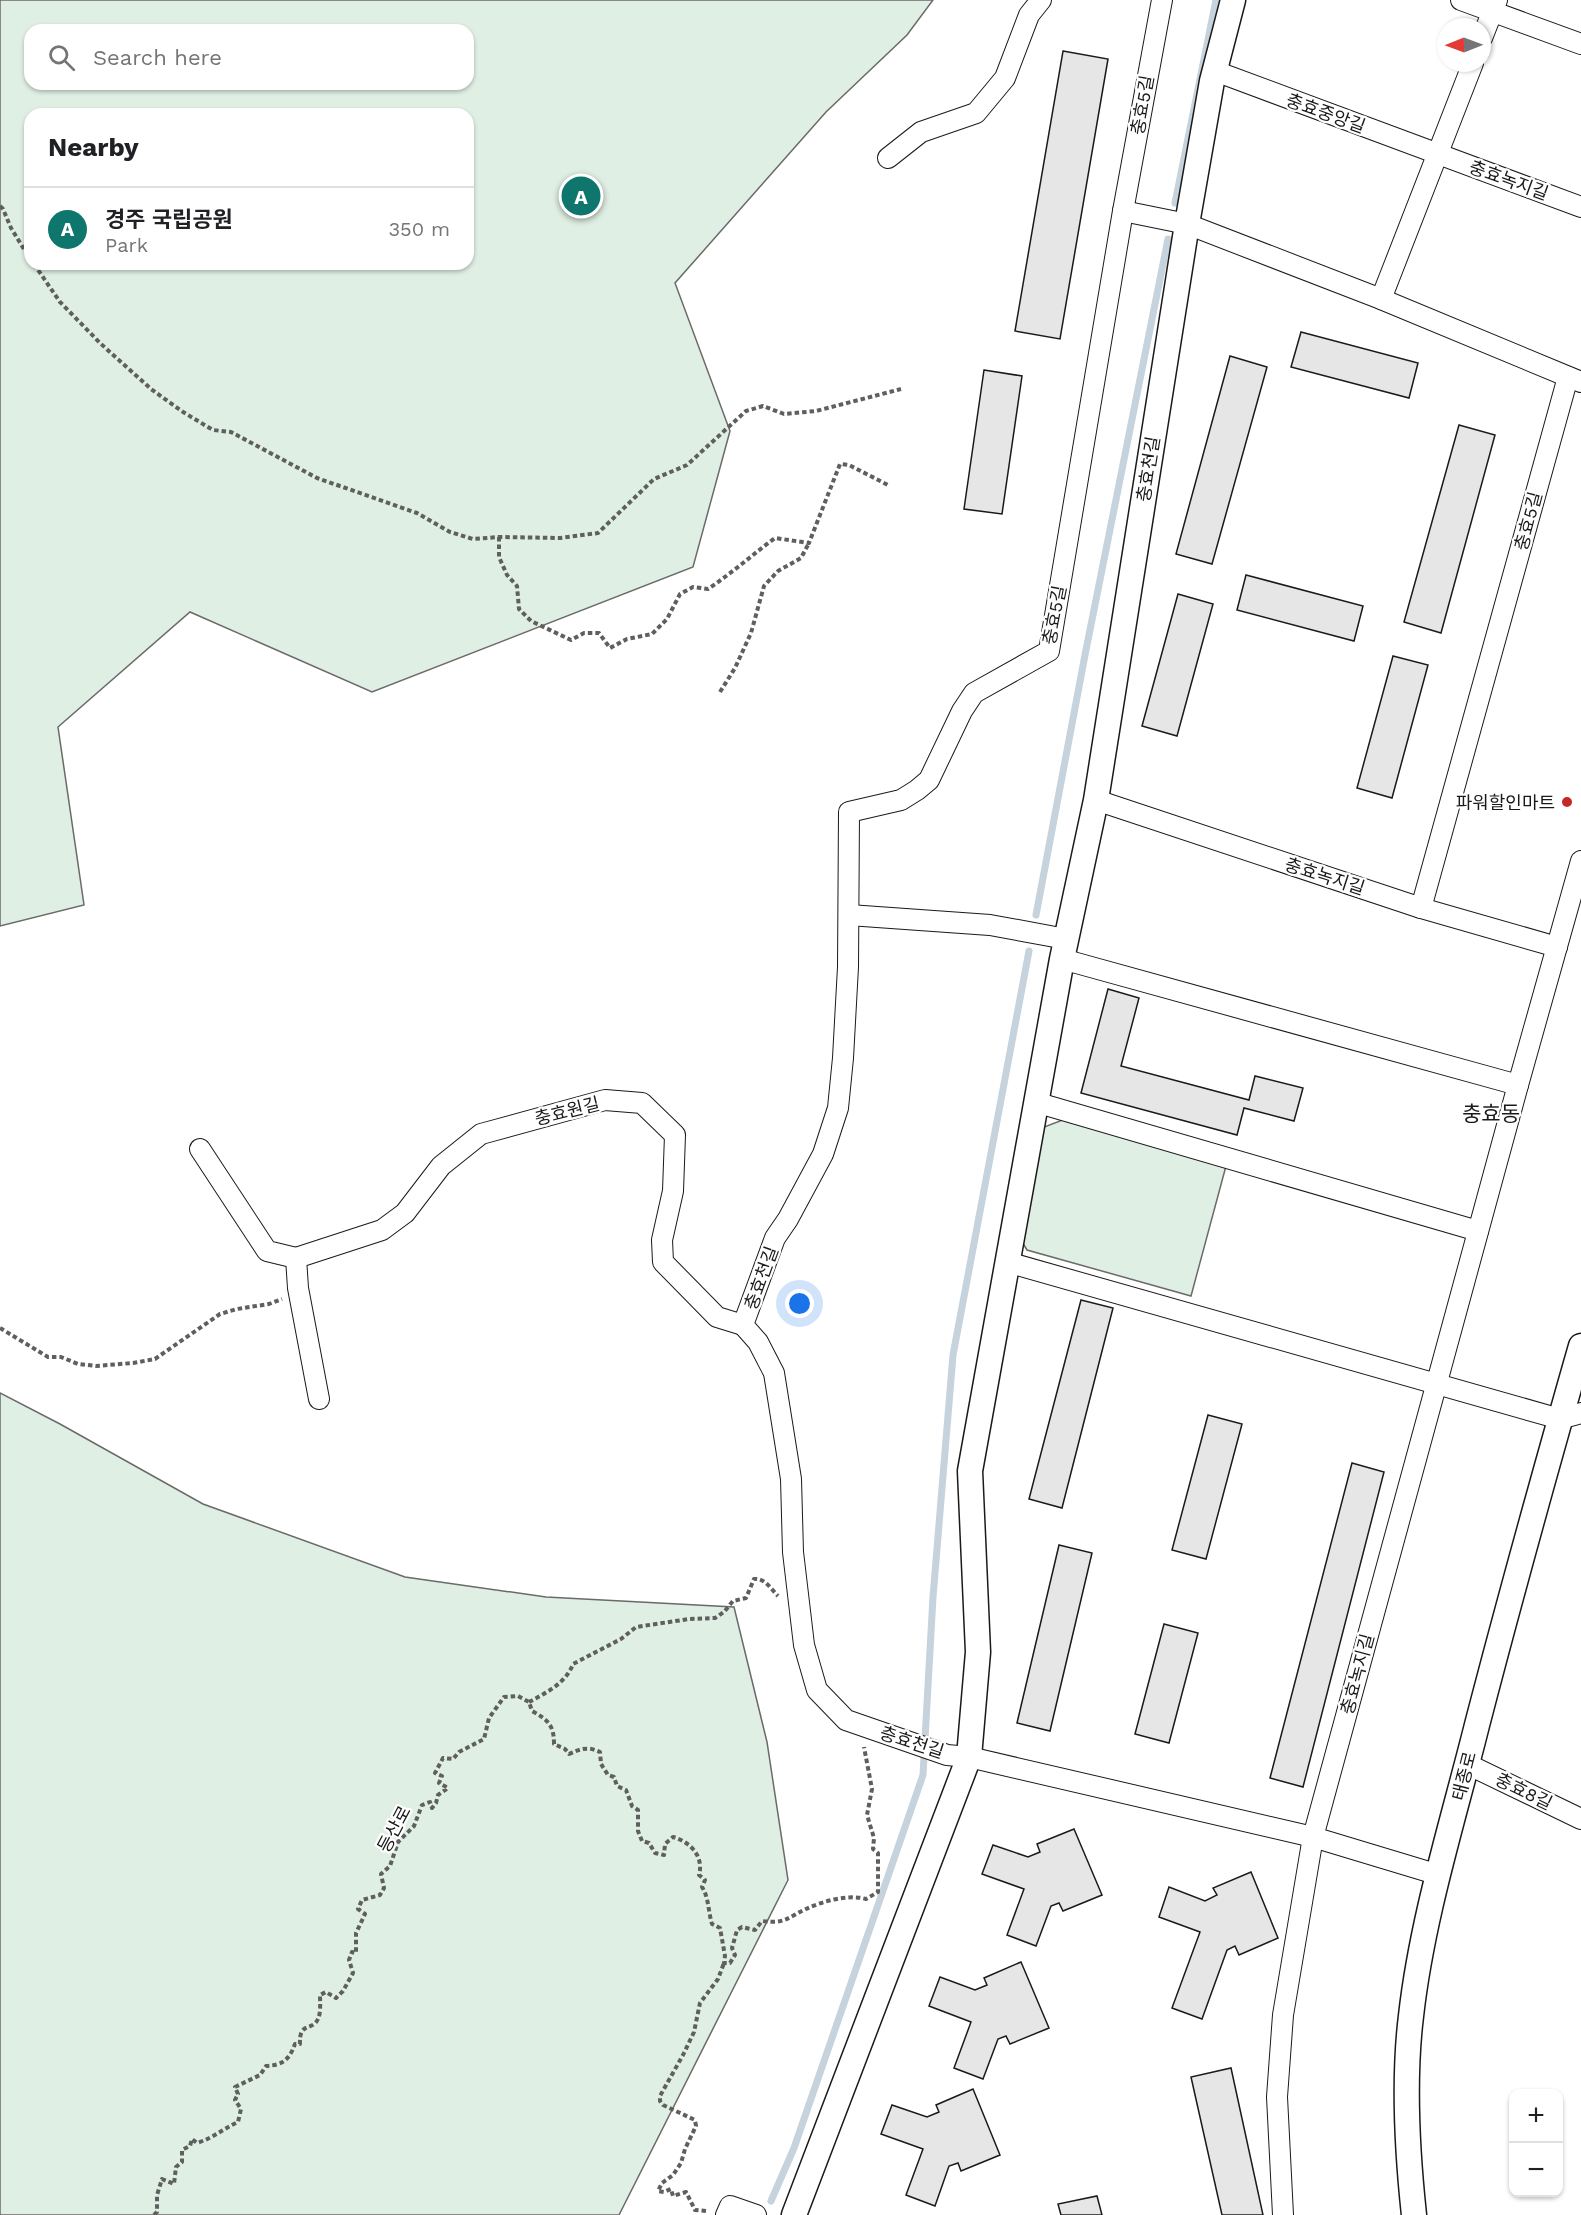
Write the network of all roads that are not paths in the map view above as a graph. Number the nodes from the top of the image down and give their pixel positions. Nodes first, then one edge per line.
1 (1041, 0) edge
2 (1162, 0) edge
3 (1233, 0) edge
4 (1461, 0) edge
5 (1494, 6) edge
6 (1581, 45) edge
7 (1215, 71) junction
8 (1470, 72) edge
9 (1438, 154) junction
10 (888, 158) dead end
11 (1581, 207) edge
12 (1123, 211) junction
13 (1187, 224) junction
14 (1381, 299) junction
15 (1574, 380) edge
16 (1096, 800) junction
17 (1581, 861) edge
18 (1421, 908) junction
19 (849, 915) junction
20 (1557, 947) junction
21 (1064, 949) junction
22 (1518, 1085) junction
23 (1035, 1102) junction
24 (200, 1149) dead end
25 (1478, 1231) junction
26 (296, 1258) junction
27 (1007, 1262) junction
28 (743, 1325) junction
29 (1581, 1346) edge
30 (1436, 1383) junction
31 (319, 1399) dead end
32 (1570, 1416) edge
33 (969, 1757) junction
34 (1467, 1764) junction
35 (1581, 1819) edge
36 (1312, 1837) junction
37 (1439, 1875) junction
38 (728, 2211) edge
39 (756, 2215) edge
40 (794, 2215) edge
41 (1283, 2215) edge
42 (1414, 2215) edge

1 - 10 street
2 - 12 street, 충효5길
3 - 7 street, 충효천길
4 - 5 street
5 - 6 street
7 - 9 street, 충효중앙길
7 - 13 street, 충효천길
8 - 9 street
9 - 11 street, 충효녹지길
9 - 14 street
12 - 13 street, 충효5길
12 - 19 street, 충효5길
13 - 14 street, 충효5길
13 - 16 street, 충효천길
14 - 15 street, 충효5길
15 - 18 street, 충효5길
16 - 18 street, 충효녹지길
16 - 21 street, 충효천길
17 - 20 street, 충효녹지길
18 - 20 street, 충효녹지길
19 - 21 street
19 - 28 street, 충효천길
20 - 22 street, 충효녹지길
21 - 22 street
21 - 23 street, 충효천길
22 - 25 street, 충효녹지길
23 - 25 street
23 - 27 street, 충효천길
24 - 26 street
25 - 30 street, 충효녹지길
26 - 28 street, 충효원길
26 - 31 street
27 - 30 street
27 - 33 street, 충효천길
28 - 33 street, 충효천길
29 - 32 street, 태종로
30 - 32 street
30 - 36 street, 충효녹지길
32 - 34 street, 태종로
33 - 36 street
33 - 40 street, 충효천길
34 - 35 street, 충효8길
34 - 37 street, 태종로
36 - 37 street
36 - 41 street, 충효녹지길
37 - 42 street, 태종로
38 - 39 street

